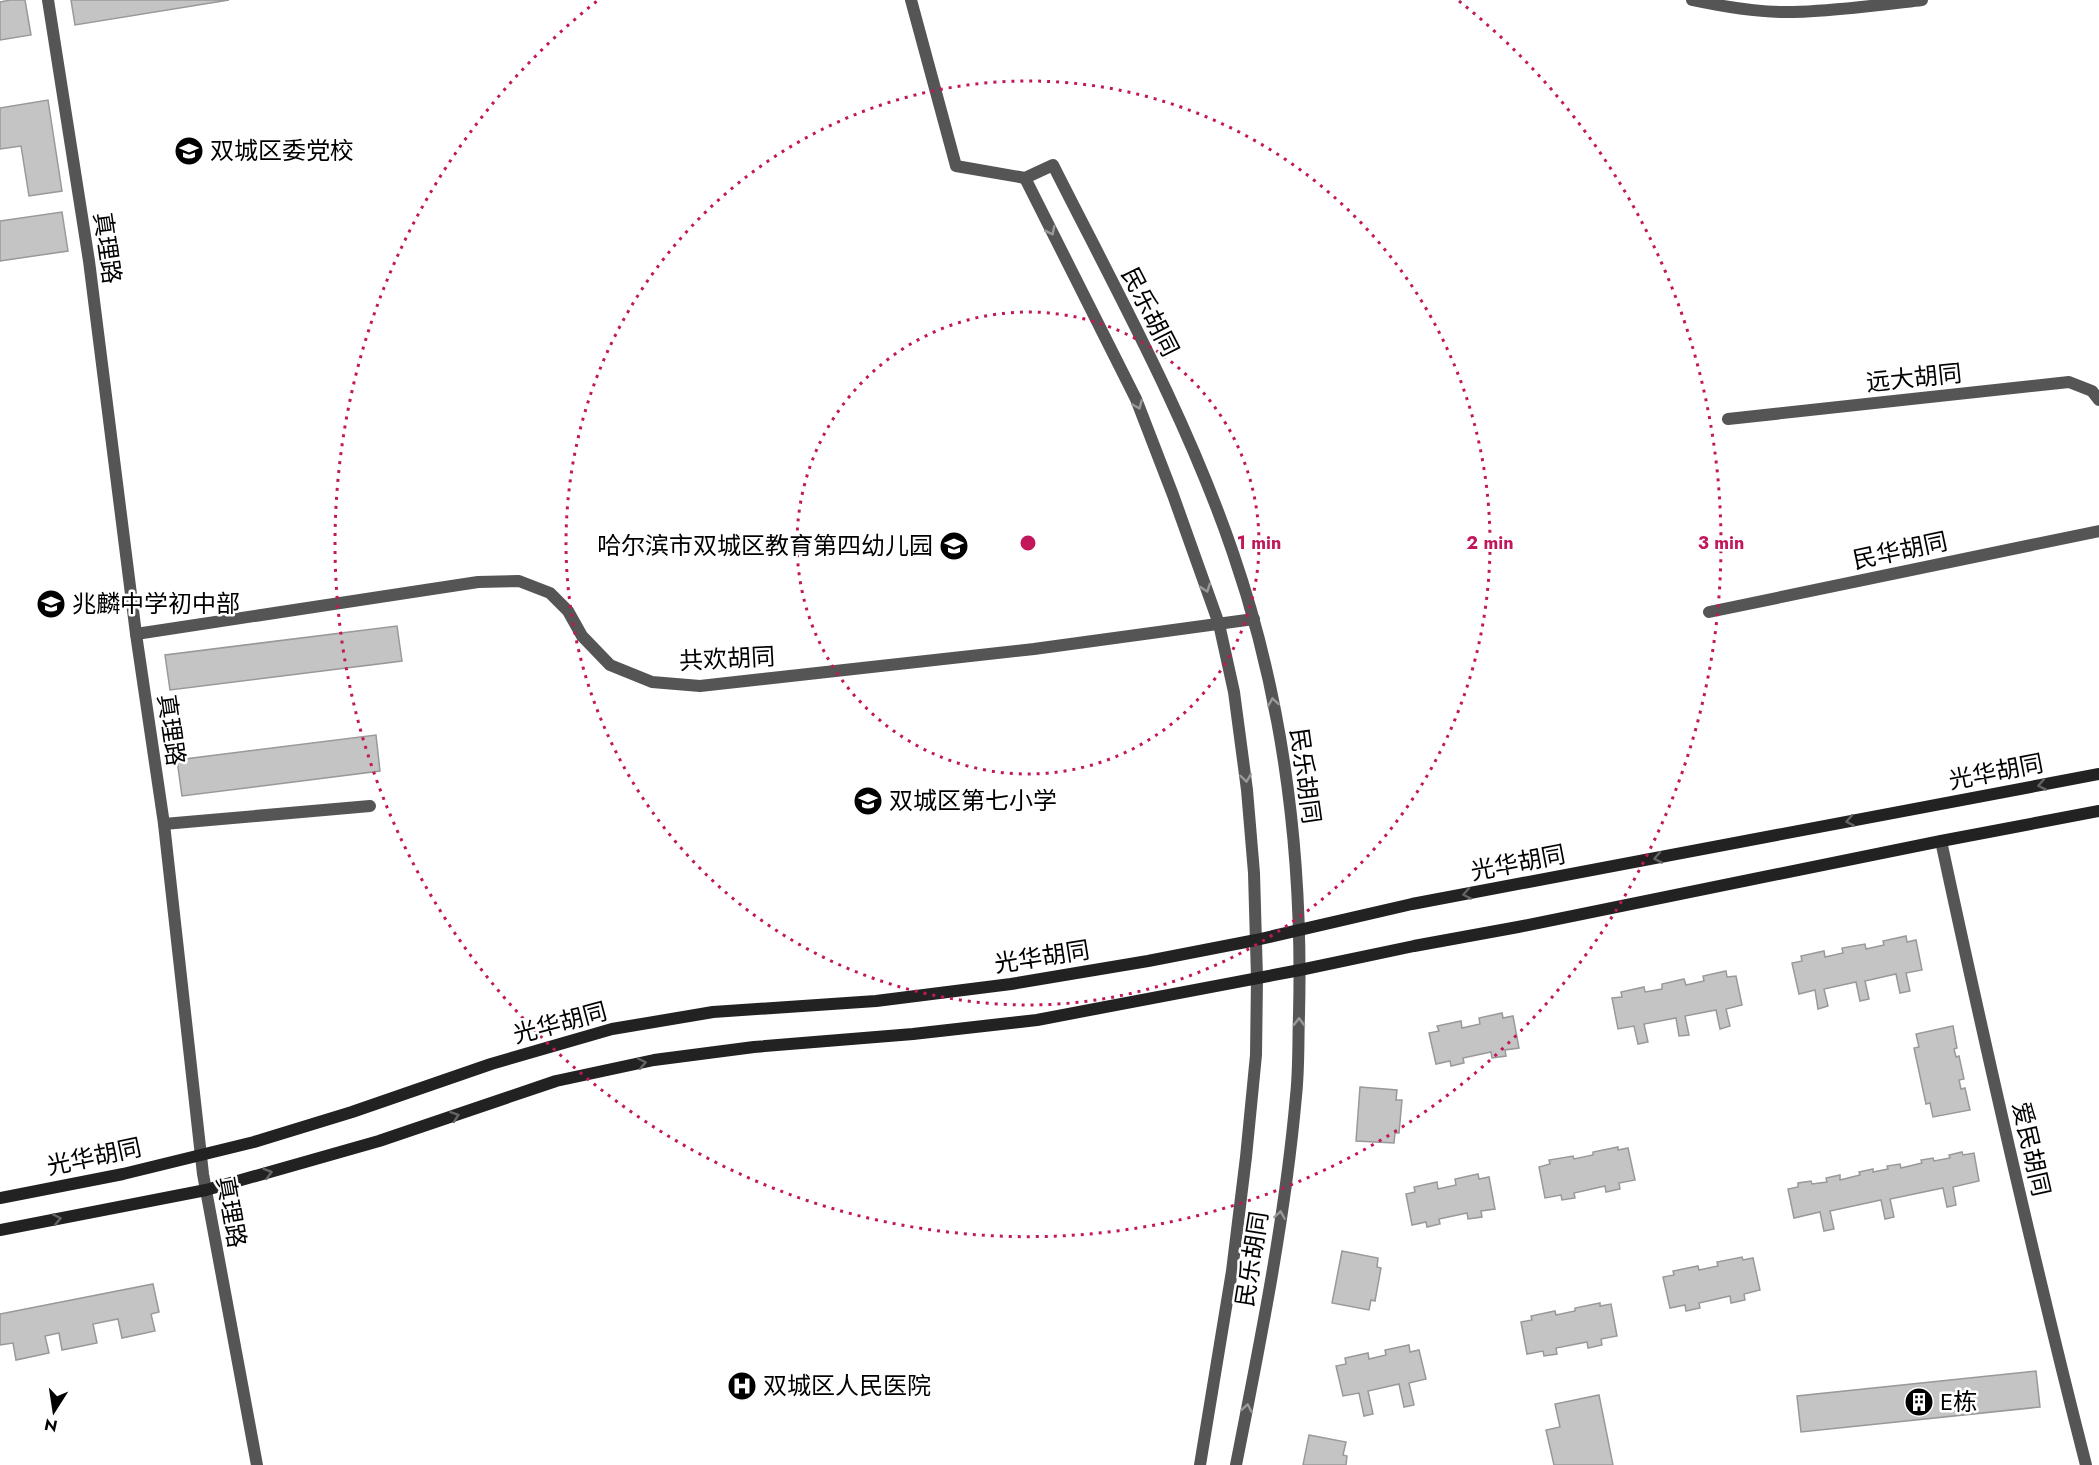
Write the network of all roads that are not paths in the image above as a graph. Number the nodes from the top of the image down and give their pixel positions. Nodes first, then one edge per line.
1 (48, 0) edge
2 (911, 0) edge
3 (1692, 0) edge
4 (1922, 0) edge
5 (1024, 178) junction
6 (2099, 400) edge
7 (1728, 418) dead end
8 (2099, 531) edge
9 (1709, 612) dead end
10 (1254, 618) junction
11 (1219, 624) junction
12 (136, 634) junction
13 (2099, 774) edge
14 (370, 806) dead end
15 (2099, 811) edge
16 (164, 824) junction
17 (1941, 841) junction
18 (1299, 931) junction
19 (1256, 940) junction
20 (1300, 970) junction
21 (1257, 978) junction
22 (201, 1154) junction
23 (206, 1190) junction
24 (0, 1198) edge
25 (0, 1230) edge
26 (257, 1465) edge
27 (1200, 1465) edge
28 (1236, 1465) edge
29 (2086, 1465) edge

1 - 12 street, 真理路
2 - 5 street
3 - 4 street
5 - 10 street, 民乐胡同
5 -> 11 street, 民乐胡同
6 - 7 street, 远大胡同
8 - 9 street, 民华胡同
10 - 11 street, 共欢胡同
18 -> 10 street, 民乐胡同
11 - 12 street, 共欢胡同
11 -> 19 street, 民乐胡同
12 - 16 street, 真理路
13 -> 18 main road, 光华胡同
14 - 16 street
15 - 17 main road
16 - 22 street, 真理路
17 - 20 main road
17 - 29 street, 爱民胡同
18 - 19 main road, 光华胡同
18 - 20 street, 民乐胡同
19 - 21 street, 民乐胡同
19 - 22 main road, 光华胡同
20 - 21 main road
28 -> 20 street, 民乐胡同
23 -> 21 main road
21 - 27 street, 民乐胡同
22 - 23 street, 真理路
22 - 24 main road, 光华胡同
25 -> 23 main road
23 - 26 street, 真理路

